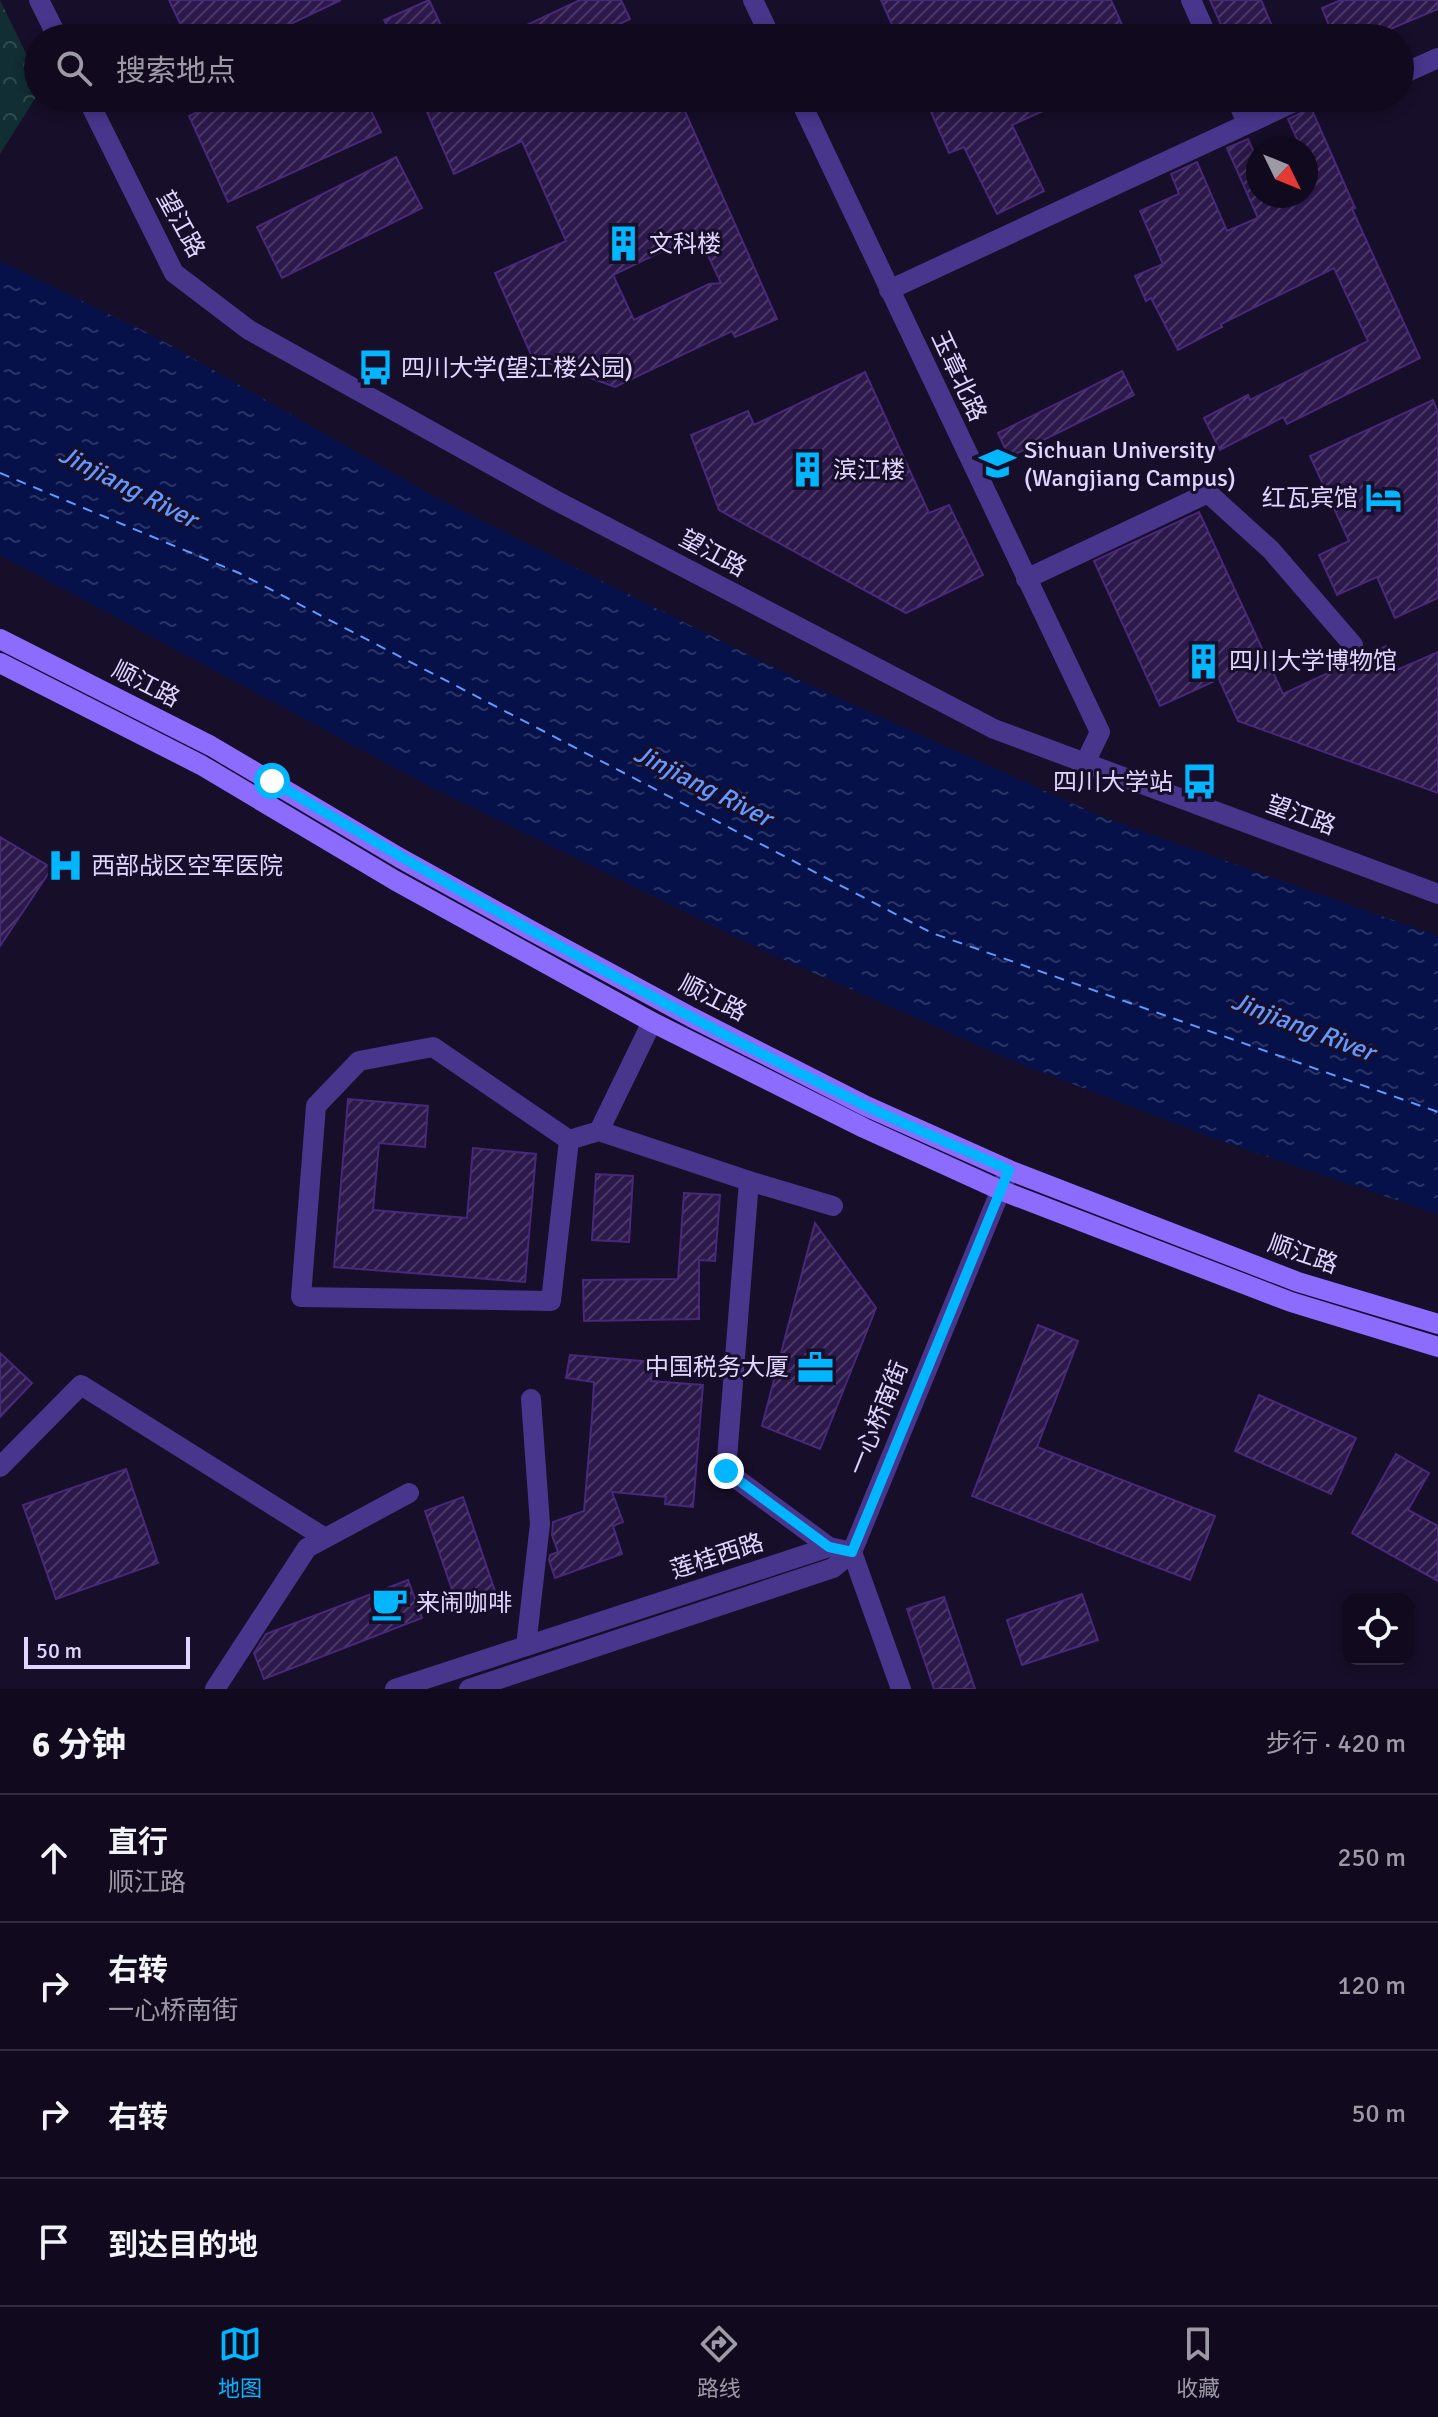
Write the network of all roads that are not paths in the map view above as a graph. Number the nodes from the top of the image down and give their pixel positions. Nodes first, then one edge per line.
1 (39, 0) edge
2 (753, 0) edge
3 (1191, 0) edge
4 (51, 24) edge
5 (764, 24) edge
6 (1202, 24) edge
7 (1438, 58) edge
8 (1414, 69) edge
9 (94, 112) edge
10 (806, 112) edge
11 (1242, 112) edge
12 (1272, 112) edge
13 (1247, 123) junction
14 (889, 290) junction
15 (1026, 579) junction
16 (0, 639) edge
17 (1353, 645) dead end
18 (0, 663) edge
19 (1085, 763) junction
20 (1438, 894) edge
21 (652, 1022) junction
22 (599, 1131) junction
23 (569, 1140) junction
24 (1009, 1170) junction
25 (749, 1181) junction
26 (1000, 1190) junction
27 (833, 1206) dead end
28 (1438, 1324) edge
29 (1438, 1347) edge
30 (531, 1399) dead end
31 (0, 1467) edge
32 (409, 1493) dead end
33 (325, 1538) junction
34 (829, 1547) junction
35 (852, 1552) junction
36 (526, 1646) junction
37 (469, 1665) junction
38 (474, 1688) edge
39 (215, 1689) edge
40 (395, 1689) edge
41 (901, 1689) edge

1 - 4 street
2 - 5 street
3 - 6 street
7 - 8 street
9 - 19 street, 望江路
10 - 14 street, 玉章北路
11 - 13 street
12 - 13 street
13 - 14 street
14 - 15 street, 玉章北路
15 - 17 street
15 - 19 street, 玉章北路
16 - 24 main road, 顺江路
18 - 21 main road, 顺江路
19 - 20 street, 望江路
21 - 22 street
21 - 26 main road, 顺江路
22 - 23 street
22 - 25 street
23 - 23 street
24 - 26 street, 一心桥南街
24 - 28 main road, 顺江路
25 - 27 street
25 - 34 street
26 - 29 main road, 顺江路
26 - 35 street, 一心桥南街
30 - 36 street
31 - 33 street
32 - 33 street
33 - 39 street
34 - 35 street
34 - 36 street, 莲桂西路
35 - 38 street, 莲桂西路
35 - 41 street
36 - 37 street, 莲桂西路
37 - 38 street
37 - 40 street, 莲桂西路

